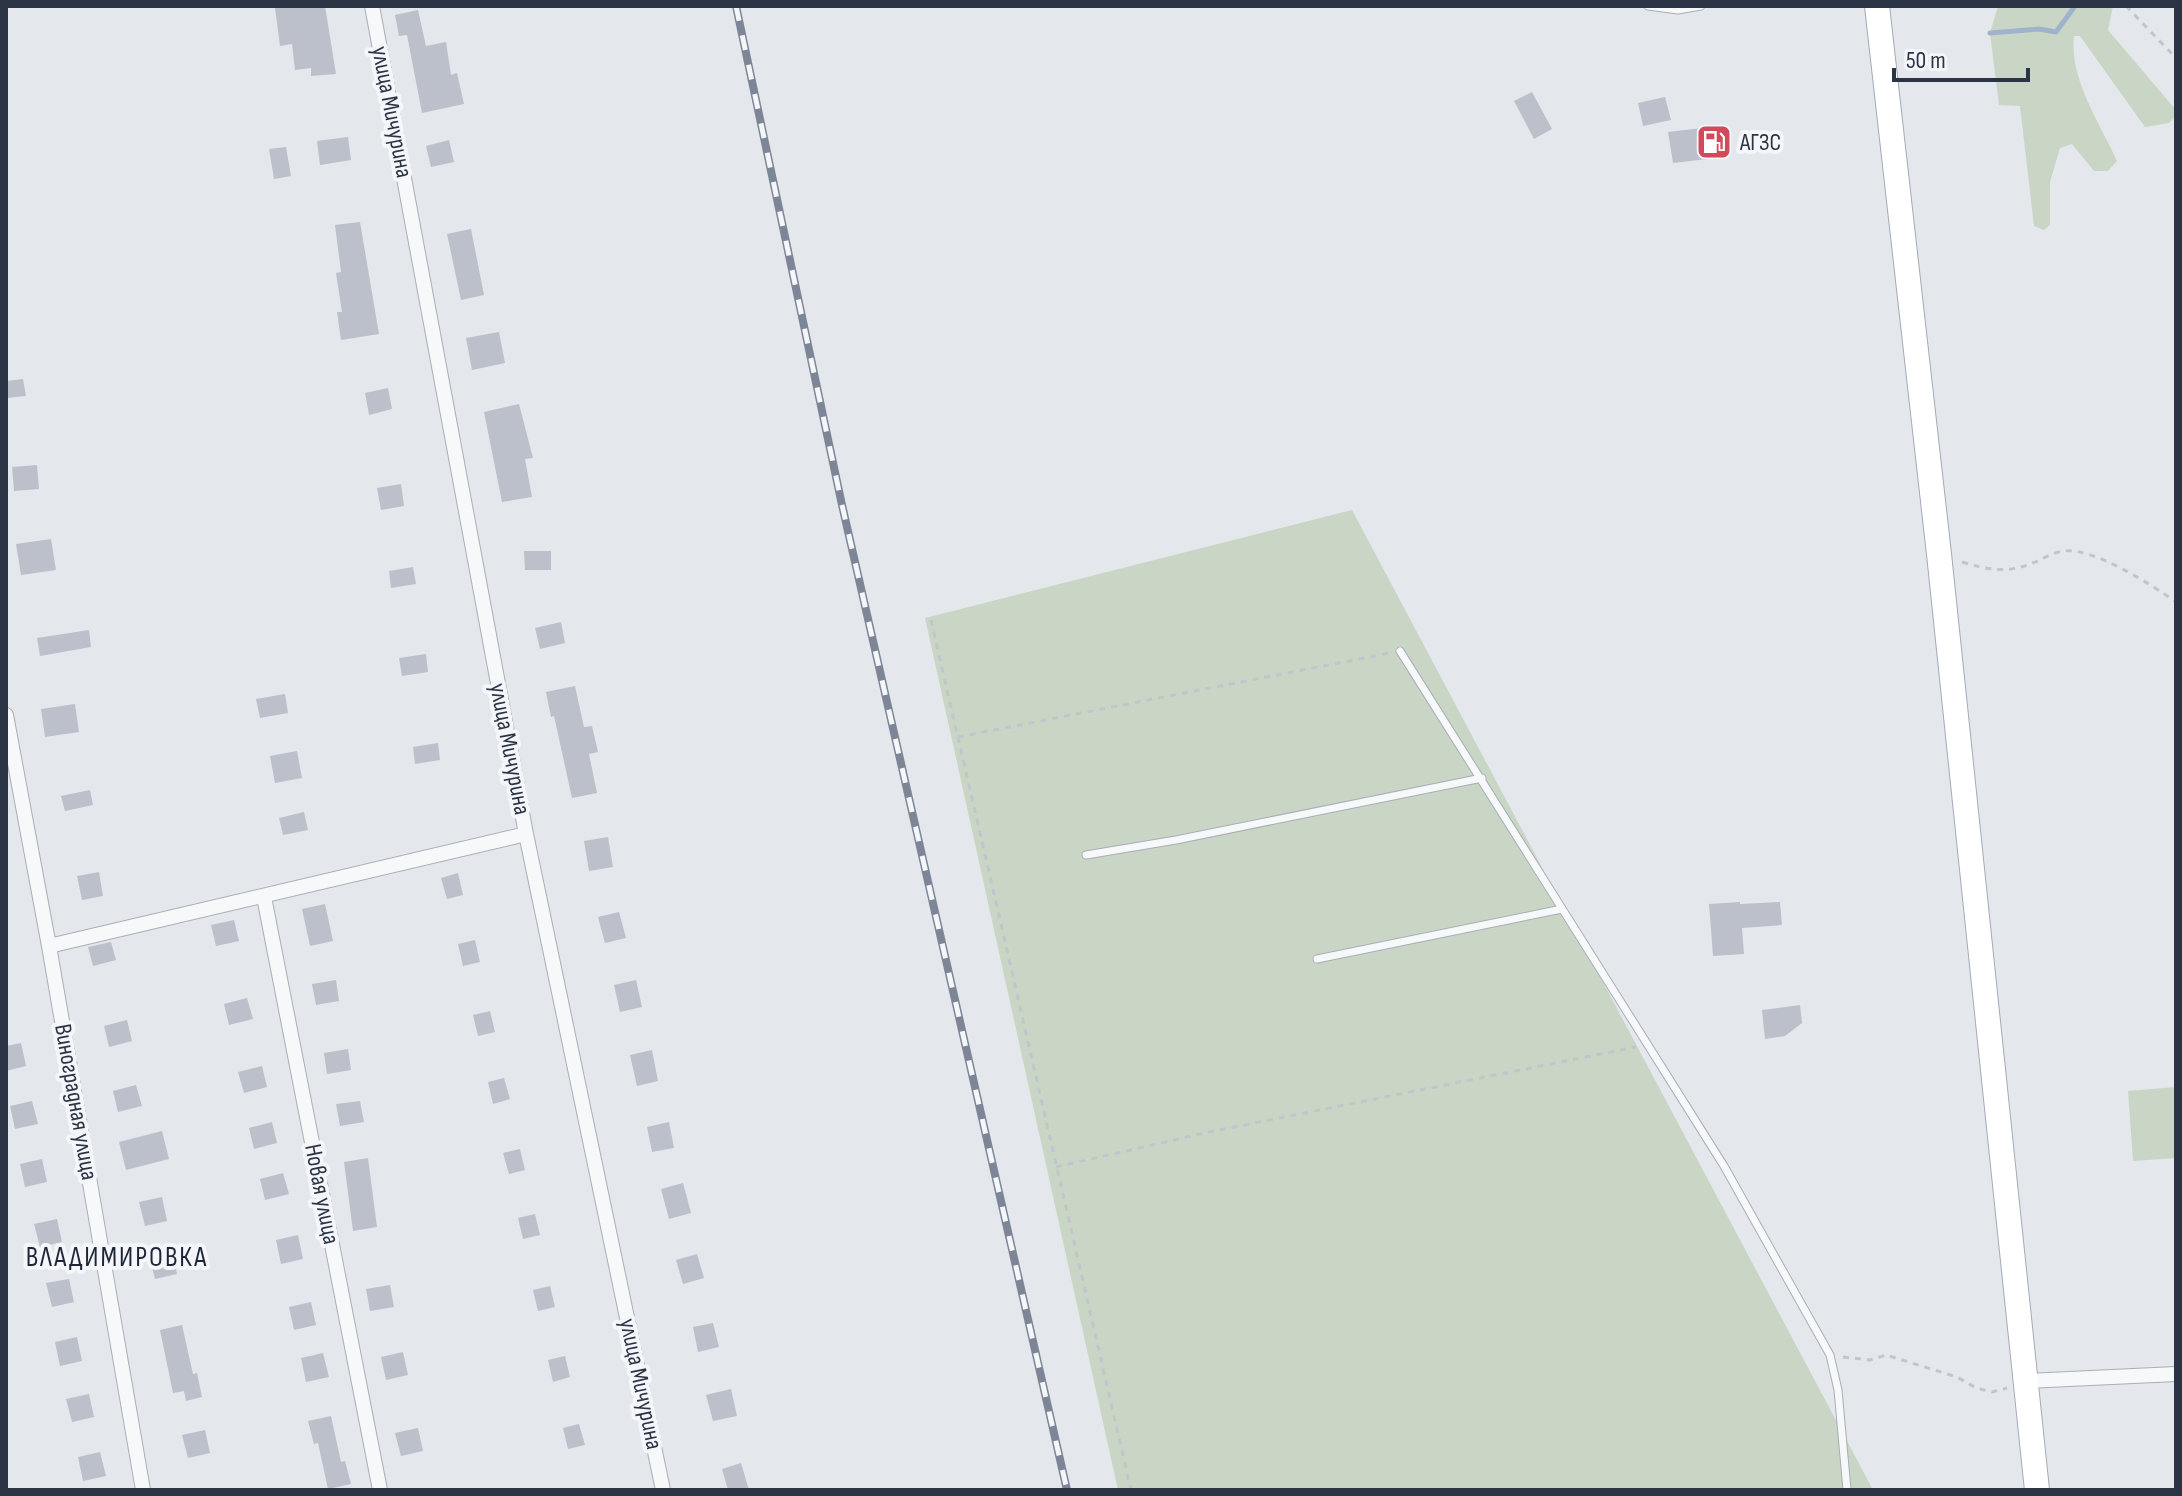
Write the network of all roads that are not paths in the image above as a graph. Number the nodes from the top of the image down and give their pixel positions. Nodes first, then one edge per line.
1 (372, 6) edge
2 (1648, 6) edge
3 (1701, 6) edge
4 (1877, 6) edge
5 (1400, 651) road end
6 (6, 715) edge
7 (1482, 778) junction
8 (526, 834) junction
9 (1086, 855) dead end
10 (264, 897) junction
11 (1562, 909) junction
12 (49, 946) junction
13 (1317, 959) dead end
14 (2176, 1374) edge
15 (2025, 1381) junction
16 (143, 1490) edge
17 (380, 1490) edge
18 (663, 1490) edge
19 (1847, 1490) edge
20 (2037, 1490) edge

1 - 8 street, улица Мичурина
2 - 3 lane
4 - 15 main road
5 - 7 lane
6 - 12 street, Виноградная улица
7 - 9 lane
7 - 11 lane
8 - 10 street
8 - 18 street, улица Мичурина
10 - 12 street
10 - 17 street, Новая улица
11 - 13 lane
11 - 19 lane
12 - 16 street, Виноградная улица
14 - 15 street
15 - 20 main road

